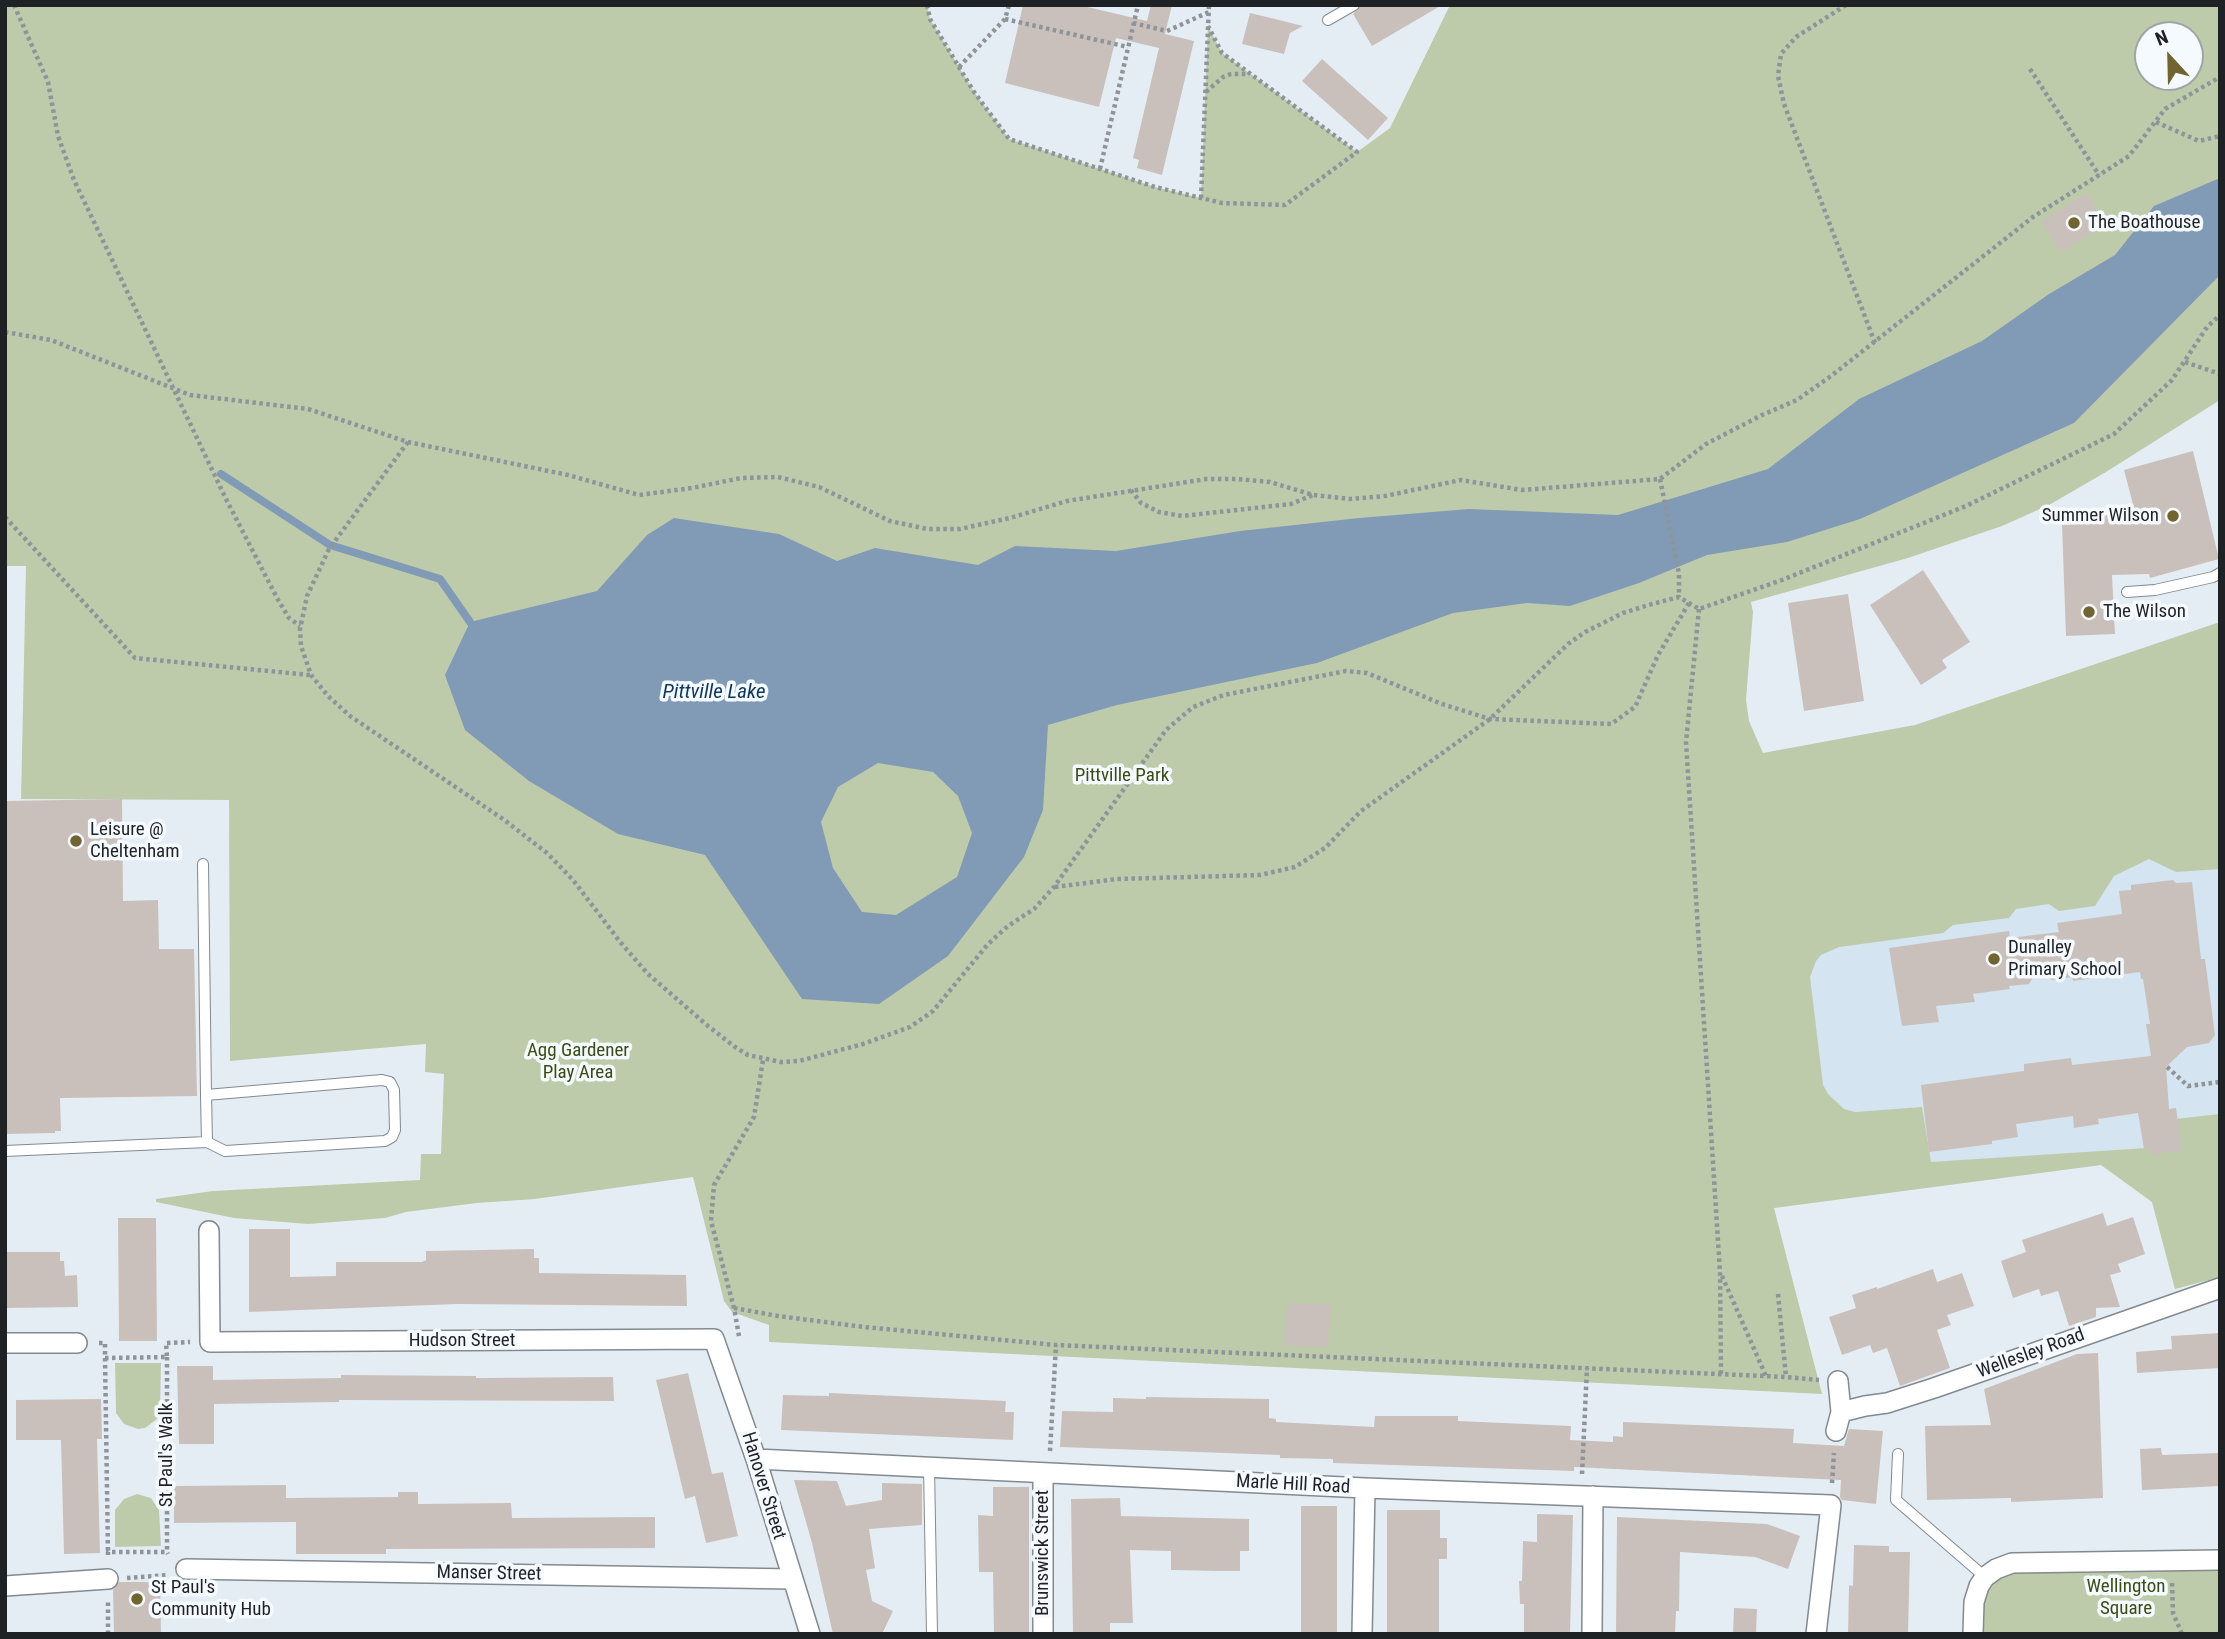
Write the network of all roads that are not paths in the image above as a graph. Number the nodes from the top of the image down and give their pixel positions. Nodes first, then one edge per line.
1 (1354, 5) edge
2 (1328, 20) dead end
3 (2220, 573) edge
4 (2127, 592) dead end
5 (203, 864) dead end
6 (206, 1095) junction
7 (206, 1142) junction
8 (5, 1151) edge
9 (209, 1231) dead end
10 (2220, 1288) edge
11 (714, 1339) joint
12 (5, 1343) edge
13 (77, 1343) road end
14 (1828, 1380) road end
15 (1898, 1454) dead end
16 (756, 1459) junction
17 (929, 1467) junction
18 (1046, 1473) junction
19 (1365, 1488) junction
20 (1592, 1496) junction
21 (2220, 1560) edge
22 (186, 1569) road end
23 (1985, 1577) junction
24 (108, 1579) road end
25 (792, 1579) junction
26 (9, 1586) edge
27 (810, 1634) edge
28 (932, 1634) edge
29 (1043, 1634) edge
30 (1362, 1634) edge
31 (1592, 1634) edge
32 (1816, 1634) edge
33 (1973, 1634) edge

1 - 2 lane
3 - 4 lane
5 - 6 lane
6 - 7 lane
6 - 7 lane
7 - 8 lane
9 - 11 street, Hudson Street
10 - 14 street, Wellesley Road
11 - 16 street, Hanover Street
12 - 13 street
15 - 23 lane
16 - 17 street, Marle Hill Road
16 - 25 street, Hanover Street
17 - 18 street, Marle Hill Road
17 - 28 lane
18 - 19 street, Marle Hill Road
18 - 29 street, Brunswick Street
19 - 20 street, Marle Hill Road
19 - 30 street
20 - 31 street
20 - 32 street, Marle Hill Road
21 - 23 street
22 - 25 street, Manser Street
23 - 33 street
24 - 26 street
25 - 27 street, Hanover Street

